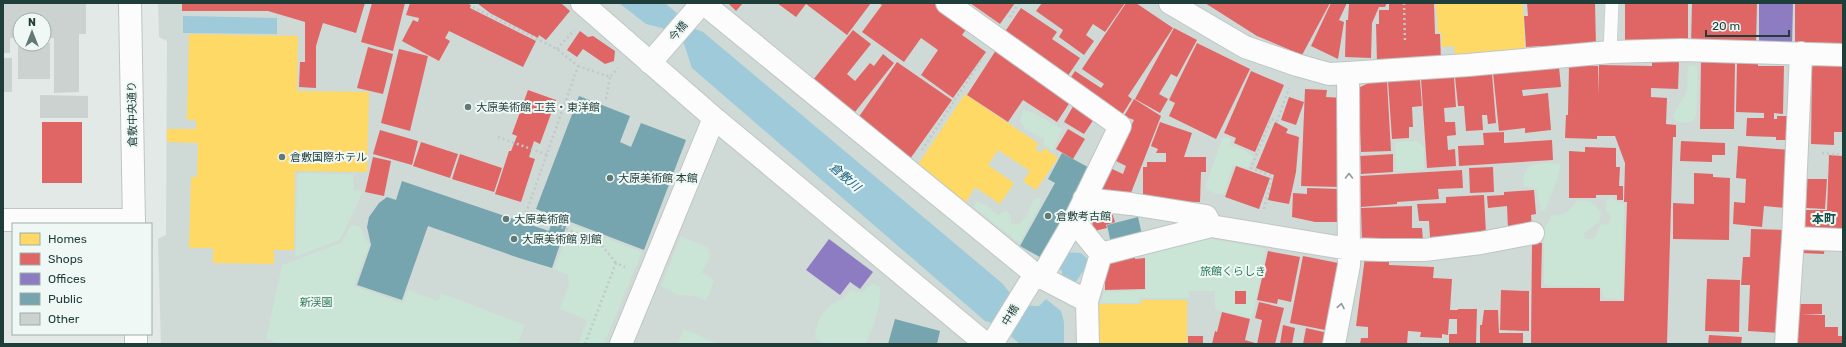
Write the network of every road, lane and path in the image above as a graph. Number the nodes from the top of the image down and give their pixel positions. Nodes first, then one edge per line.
1 (130, 3) edge
2 (582, 3) edge
3 (947, 3) edge
4 (1019, 3) edge
5 (1170, 3) edge
6 (1404, 3) edge
7 (1612, 3) edge
8 (700, 6) edge
9 (473, 7) dead end
10 (995, 38) junction
11 (1610, 52) junction
12 (1802, 53) junction
13 (649, 54) junction
14 (1843, 55) edge
15 (1297, 65) junction
16 (578, 66) junction
17 (1406, 70) junction
18 (1348, 73) junction
19 (610, 77) junction
20 (606, 99) dead end
21 (714, 118) junction
22 (498, 137) dead end
23 (548, 155) junction
24 (908, 171) junction
25 (1084, 199) junction
26 (3, 220) edge
27 (1074, 221) junction
28 (134, 222) edge
29 (1211, 226) junction
30 (1533, 233) dead end
31 (1258, 234) junction
32 (1793, 238) junction
33 (1843, 240) edge
34 (1349, 249) junction
35 (1101, 254) junction
36 (616, 262) junction
37 (1038, 276) junction
38 (648, 279) junction
39 (1087, 301) junction
40 (992, 341) edge
41 (585, 344) edge
42 (621, 344) edge
43 (1088, 344) edge
44 (1334, 344) edge
45 (1786, 344) edge

1 - 28 street, 倉敷中央通り
2 - 13 street
3 - 10 street
4 - 10 path
5 - 15 street
6 - 17 path
7 - 11 lane
8 - 13 street, 今橋
8 - 24 street
9 - 16 path
10 - 24 path
10 - 25 street, 中橋
11 - 12 street
11 - 17 street
12 - 14 street
12 - 32 street
13 - 19 path
13 - 21 street
15 - 18 street
15 - 31 path
16 - 19 path
16 - 23 path
17 - 18 street
34 -> 18 street
19 - 20 path
21 - 38 street
21 - 40 street
22 - 23 path
23 - 36 path
24 - 37 street
25 - 27 street, 中橋
25 - 29 street
26 - 28 street
27 - 35 street
27 - 37 street, 中橋
29 - 31 street
29 - 35 street
30 - 34 street
31 - 34 street
32 - 33 street
32 - 45 street
44 -> 34 street
35 - 39 street
36 - 38 path
36 - 41 path
37 - 39 street
37 - 40 street, 中橋
38 - 42 street
39 - 43 street

